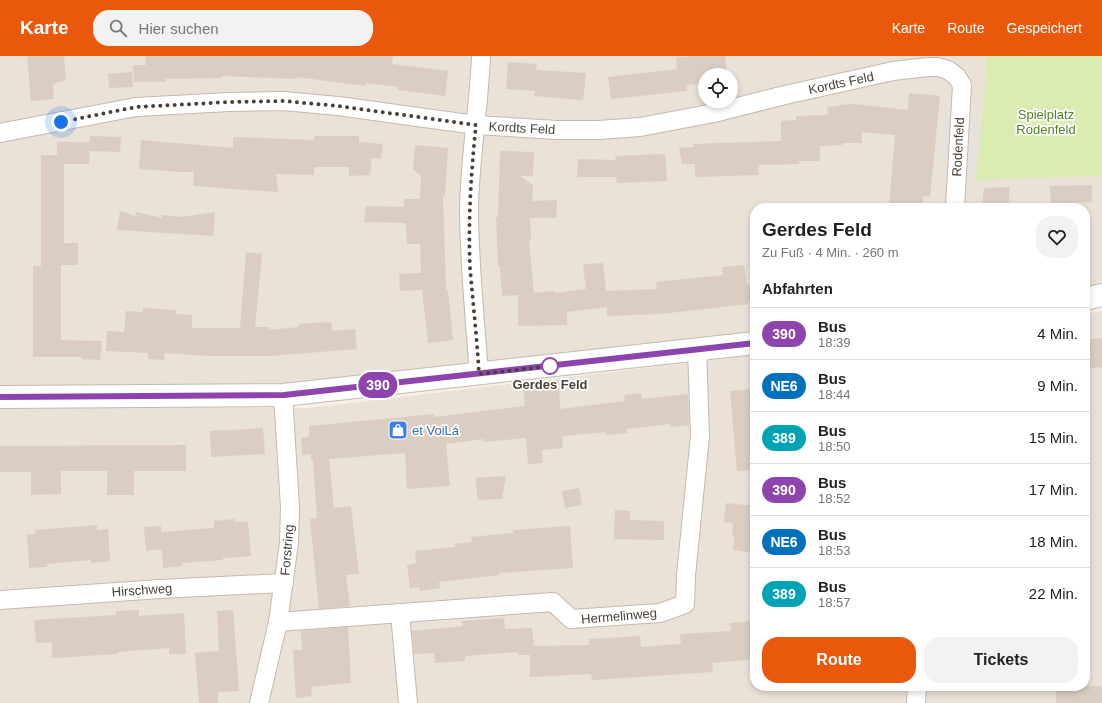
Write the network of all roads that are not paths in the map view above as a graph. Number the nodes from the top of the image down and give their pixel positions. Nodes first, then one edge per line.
1 (481, 56) edge
2 (962, 85) joint
3 (476, 125) junction
4 (0, 133) edge
5 (955, 203) edge
6 (1102, 295) edge
7 (1090, 298) edge
8 (750, 344) edge
9 (697, 350) junction
10 (479, 374) junction
11 (284, 395) junction
12 (0, 397) edge
13 (284, 583) junction
14 (0, 600) edge
15 (400, 613) junction
16 (278, 622) junction
17 (917, 691) edge
18 (259, 703) edge
19 (408, 703) edge
20 (916, 703) edge

1 - 3 street
2 - 3 street, Kordts Feld
2 - 5 street, Rodenfeld
3 - 4 street, Kordts Feld
3 - 10 street
6 - 7 street
8 - 9 street
9 - 10 street
9 - 15 street, Hermelinweg
10 - 11 street
11 - 12 street
11 - 13 street, Forstring
13 - 14 street, Hirschweg
13 - 16 street, Forstring
15 - 16 street, Hermelinweg
15 - 19 street
16 - 18 street, Forstring
17 - 20 street

